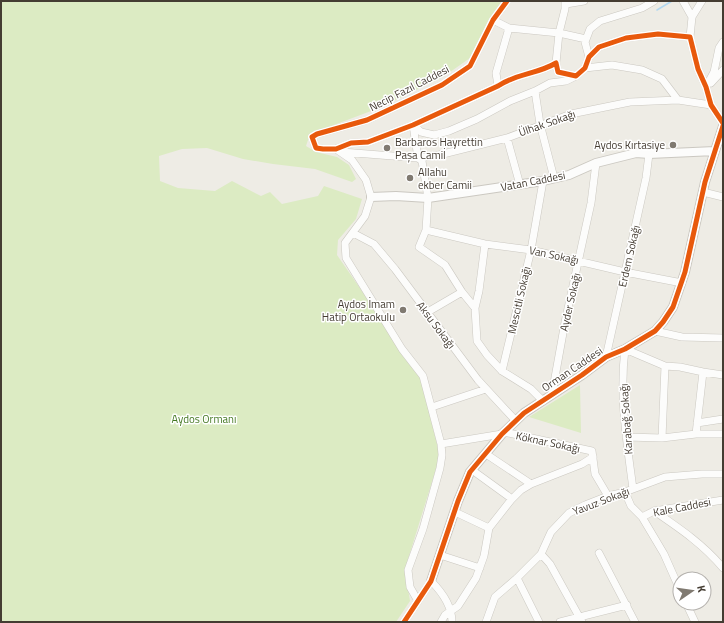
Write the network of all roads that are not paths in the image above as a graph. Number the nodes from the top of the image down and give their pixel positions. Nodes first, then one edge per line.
1 (507, 1) edge
2 (584, 1) edge
3 (654, 1) edge
4 (683, 1) edge
5 (702, 1) edge
6 (565, 2) edge
7 (641, 4) edge
8 (692, 17) junction
9 (493, 20) junction
10 (509, 28) junction
11 (559, 33) junction
12 (690, 36) junction
13 (586, 39) junction
14 (723, 42) edge
15 (588, 57) junction
16 (556, 63) junction
17 (585, 68) junction
18 (723, 70) edge
19 (576, 76) junction
20 (498, 86) junction
21 (706, 88) junction
22 (535, 91) junction
23 (678, 100) junction
24 (711, 106) junction
25 (540, 124) junction
26 (723, 124) edge
27 (413, 126) junction
28 (507, 138) junction
29 (338, 150) junction
30 (715, 150) junction
31 (649, 154) junction
32 (418, 158) junction
33 (596, 163) junction
34 (554, 178) junction
35 (543, 181) junction
36 (520, 185) junction
37 (703, 192) junction
38 (371, 197) junction
39 (723, 197) edge
40 (428, 198) junction
41 (426, 230) junction
42 (353, 233) junction
43 (485, 244) junction
44 (531, 250) junction
45 (580, 260) junction
46 (625, 272) junction
47 (682, 283) junction
48 (462, 292) junction
49 (475, 308) junction
50 (426, 313) junction
51 (655, 331) junction
52 (723, 338) edge
53 (625, 349) junction
54 (606, 358) junction
55 (665, 366) junction
56 (502, 371) junction
57 (703, 372) junction
58 (723, 375) edge
59 (486, 389) junction
60 (552, 394) junction
61 (543, 401) junction
62 (432, 407) junction
63 (723, 419) edge
64 (516, 421) junction
65 (697, 423) junction
66 (503, 433) junction
67 (696, 434) junction
68 (723, 434) edge
69 (626, 437) junction
70 (662, 438) junction
71 (441, 444) junction
72 (486, 454) junction
73 (593, 454) junction
74 (472, 470) junction
75 (723, 474) edge
76 (531, 484) junction
77 (633, 489) junction
78 (625, 492) junction
79 (608, 496) junction
80 (512, 499) junction
81 (723, 500) edge
82 (654, 511) junction
83 (454, 512) junction
84 (642, 517) junction
85 (489, 528) junction
86 (599, 553) dead end
87 (541, 554) junction
88 (440, 555) junction
89 (480, 568) junction
90 (723, 568) edge
91 (672, 572) edge
92 (517, 578) junction
93 (431, 581) junction
94 (418, 601) junction
95 (627, 605) junction
96 (451, 610) junction
97 (690, 611) edge
98 (580, 619) edge
99 (404, 622) edge
100 (441, 622) edge
101 (452, 622) edge
102 (486, 622) edge
103 (539, 622) edge
104 (560, 622) edge
105 (635, 622) edge
106 (695, 622) edge

1 - 9 street, Necip Fazıl Caddesi
2 - 6 street
3 - 7 street
4 - 8 street
5 - 8 street
6 - 11 street
7 - 13 street
8 - 12 street
9 - 10 street
9 - 29 street, Necip Fazıl Caddesi
10 - 11 street
10 - 20 street
11 - 13 street
11 - 16 street
12 - 15 street
12 - 21 street
13 - 15 street
14 - 21 street
15 - 17 street
16 - 19 street
16 - 20 street
17 - 19 street
17 - 23 street
18 - 21 street
19 - 22 street
20 - 27 street
21 - 24 street
22 - 25 street
22 - 27 street
23 - 24 street, Ülhak Sokağı
23 - 25 street, Ülhak Sokağı
24 - 26 street
25 - 28 street, Ülhak Sokağı
25 - 34 street
26 - 30 street, Orman Caddesi
27 - 29 street
27 - 32 street
28 - 32 street, Ülhak Sokağı
28 - 36 street
29 - 32 street, Ülhak Sokağı
29 - 38 street
30 - 31 street, Vatan Caddesi
30 - 37 street, Orman Caddesi
31 - 33 street, Vatan Caddesi
31 - 46 street, Erdem Sokağı
32 - 40 street
33 - 34 street, Vatan Caddesi
33 - 45 street, Ayder Sokağı
34 - 35 street, Vatan Caddesi
35 - 36 street, Vatan Caddesi
35 - 44 street, Mescitli Sokağı
36 - 40 street, Vatan Caddesi
37 - 39 street
37 - 47 street, Orman Caddesi
38 - 40 street, Vatan Caddesi
38 - 42 street
40 - 41 street
41 - 43 street, Van Sokağı
41 - 48 street
42 - 50 street, Aksu Sokağı
42 - 62 street
43 - 44 street, Van Sokağı
43 - 49 street
44 - 45 street, Van Sokağı
44 - 56 street, Mescitli Sokağı
45 - 46 street, Van Sokağı
45 - 60 street, Ayder Sokağı
46 - 47 street, Van Sokağı
46 - 54 street, Erdem Sokağı
47 - 51 street, Orman Caddesi
48 - 49 street
48 - 50 street
49 - 56 street
50 - 59 street, Aksu Sokağı
51 - 52 street
51 - 53 street, Orman Caddesi
53 - 54 street, Orman Caddesi
53 - 55 street
53 - 69 street, Karabağ Sokağı
54 - 60 street, Orman Caddesi
55 - 57 street
55 - 70 street
56 - 61 street
57 - 58 street
57 - 65 street
59 - 62 street
59 - 64 street, Aksu Sokağı
60 - 61 street, Orman Caddesi
61 - 64 street, Orman Caddesi
62 - 71 street
63 - 65 street
64 - 66 street, Orman Caddesi
65 - 67 street
66 - 71 street
66 - 72 street, Orman Caddesi
66 - 73 street, Köknar Sokağı
67 - 68 street
67 - 70 street
69 - 70 street
69 - 77 street, Karabağ Sokağı
71 - 94 street
72 - 74 street, Orman Caddesi
72 - 76 street
73 - 76 street
73 - 79 street
74 - 80 street
74 - 83 street, Orman Caddesi
75 - 77 street, Yavuz Sokağı
76 - 80 street
77 - 78 street, Yavuz Sokağı
78 - 79 street, Yavuz Sokağı
78 - 84 street
79 - 87 street, Yavuz Sokağı
80 - 85 street
81 - 82 street, Kale Caddesi
82 - 84 street, Kale Caddesi
82 - 90 street
83 - 85 street
83 - 88 street, Orman Caddesi
84 - 91 street
85 - 89 street
86 - 95 street
87 - 92 street, Yavuz Sokağı
87 - 98 street
88 - 89 street
88 - 93 street, Orman Caddesi
89 - 96 street
92 - 102 street, Yavuz Sokağı
92 - 103 street
93 - 94 street, Orman Caddesi
93 - 96 street
94 - 99 street, Orman Caddesi
95 - 98 street
95 - 105 street
96 - 100 street
96 - 101 street
97 - 106 street
98 - 104 street

